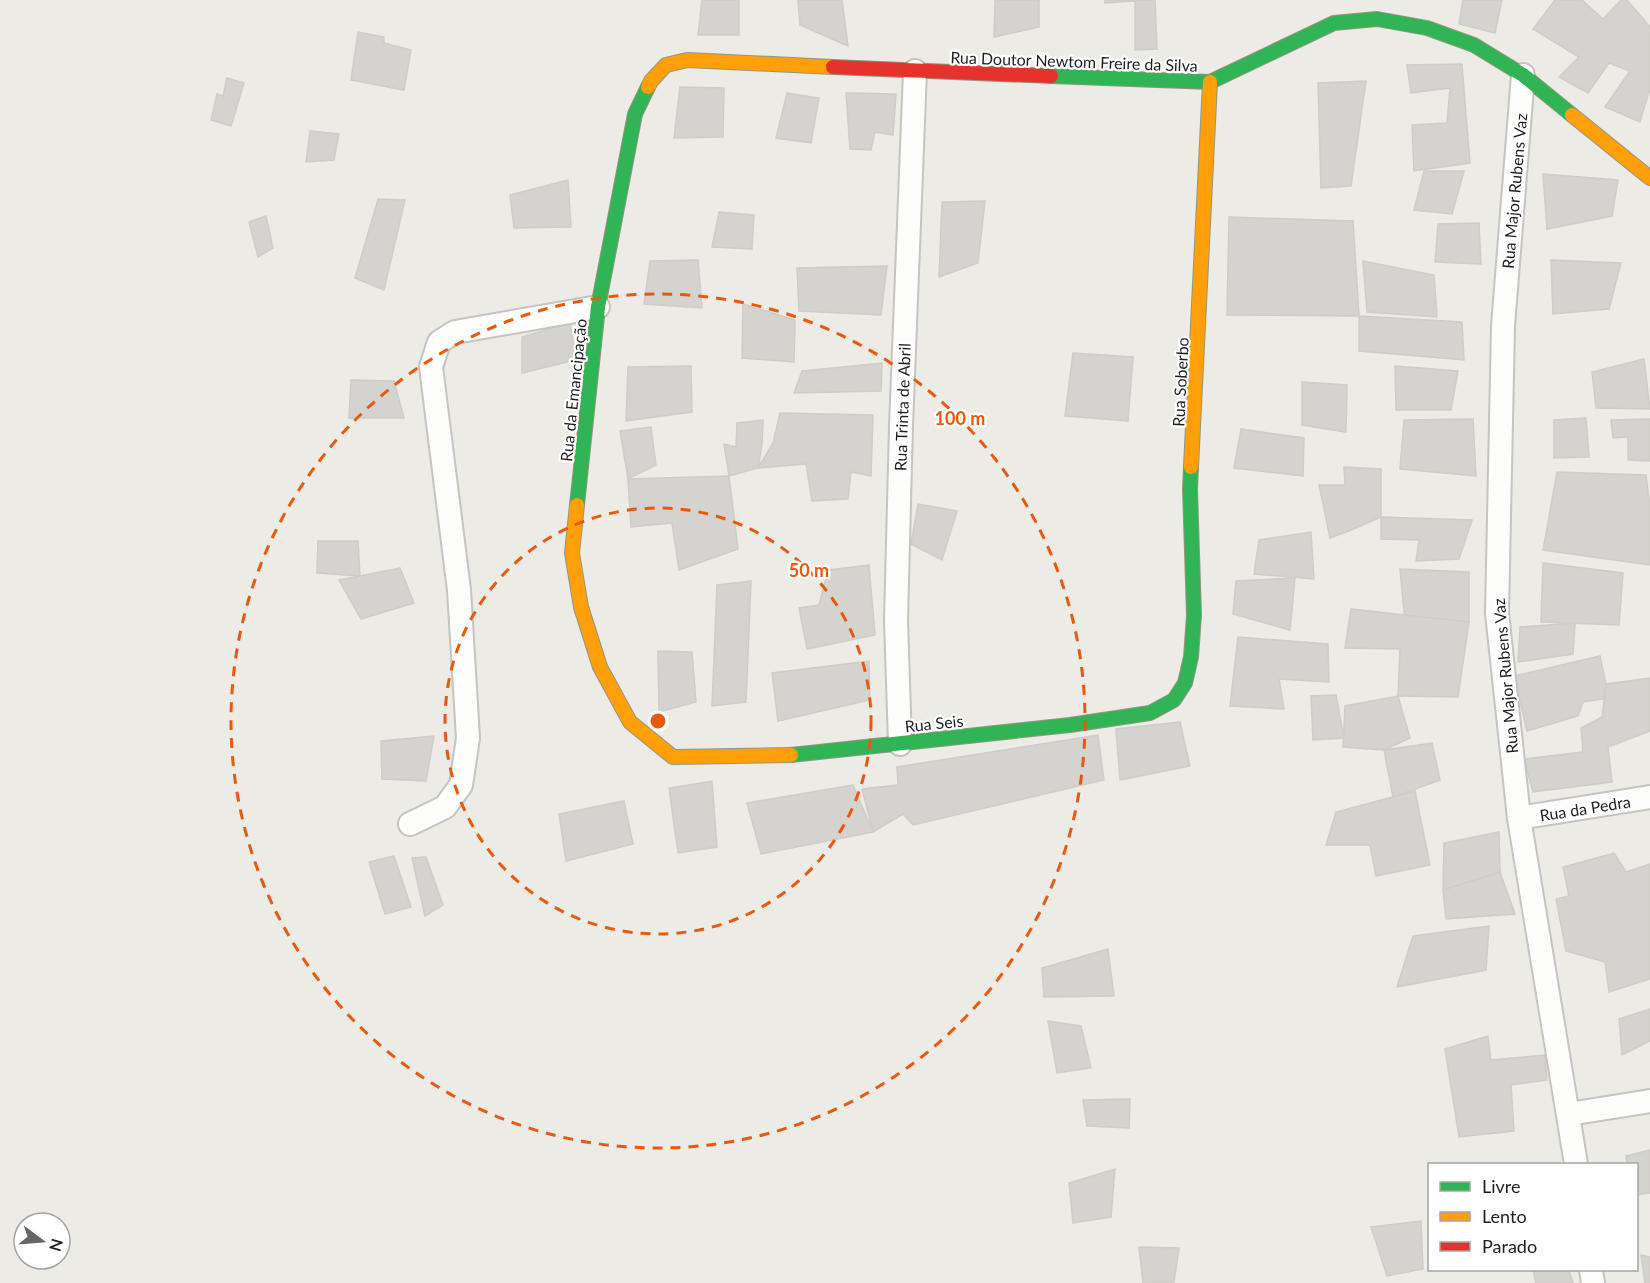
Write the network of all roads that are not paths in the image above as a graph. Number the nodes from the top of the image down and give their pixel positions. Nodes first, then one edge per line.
1 (723, 62) joint
2 (915, 71) junction
3 (1523, 75) junction
4 (1210, 82) junction
5 (1650, 178) edge
6 (598, 307) junction
7 (1185, 683) joint
8 (900, 744) junction
9 (673, 757) joint
10 (1650, 797) edge
11 (1519, 818) junction
12 (410, 824) dead end
13 (1650, 1101) edge
14 (1569, 1114) junction
15 (1576, 1163) edge

1 - 2 street, Rua Doutor Newtom Freire da Silva
1 - 6 street, Rua da Emancipação
2 - 4 street, Rua Doutor Newtom Freire da Silva
2 - 8 street, Rua Trinta de Abril
3 - 4 street, Rua Doutor Newtom Freire da Silva
3 - 5 street, Rua Doutor Newtom Freire da Silva
3 - 11 street, Rua Major Rubens Vaz
4 - 7 street, Rua Soberbo
6 - 9 street, Rua da Emancipação
6 - 12 street
7 - 8 street, Rua Seis
8 - 9 street, Rua Seis
10 - 11 street, Rua da Pedra
11 - 14 street, Rua Major Rubens Vaz
13 - 14 street
14 - 15 street, Rua Major Rubens Vaz

